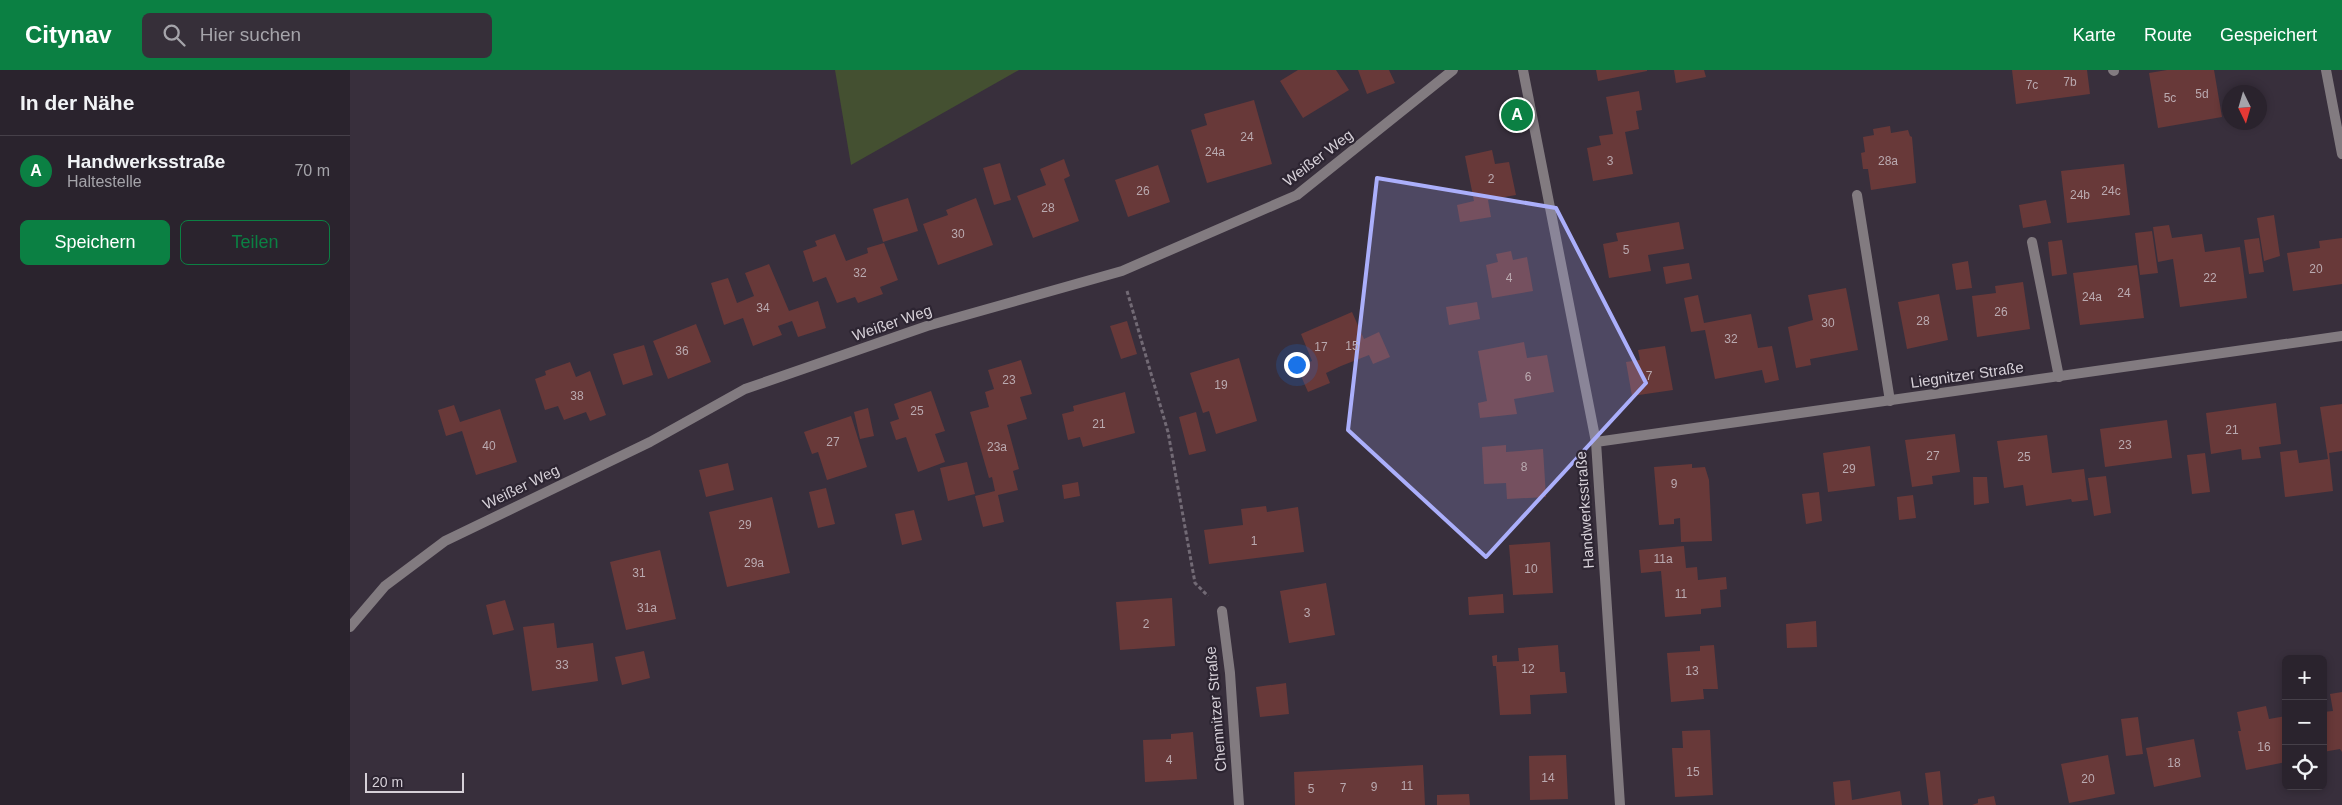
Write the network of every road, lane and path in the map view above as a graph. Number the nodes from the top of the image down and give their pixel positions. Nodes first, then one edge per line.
1 (1453, 70) edge
2 (1522, 70) edge
3 (2326, 70) edge
4 (2342, 154) edge
5 (1857, 195) dead end
6 (2032, 242) dead end
7 (1122, 270) junction
8 (2342, 336) edge
9 (2059, 376) junction
10 (1890, 401) junction
11 (1596, 442) junction
12 (1222, 612) joint
13 (350, 627) edge
14 (1240, 805) edge
15 (1620, 805) edge

1 - 7 street, Weißer Weg
2 - 11 street, Handwerksstraße
3 - 4 street
5 - 10 street
6 - 9 street
7 - 12 path
7 - 13 street, Weißer Weg
8 - 9 street, Liegnitzer Straße
9 - 10 street, Liegnitzer Straße
10 - 11 street, Liegnitzer Straße
11 - 15 street, Handwerksstraße
12 - 14 street, Chemnitzer Straße

